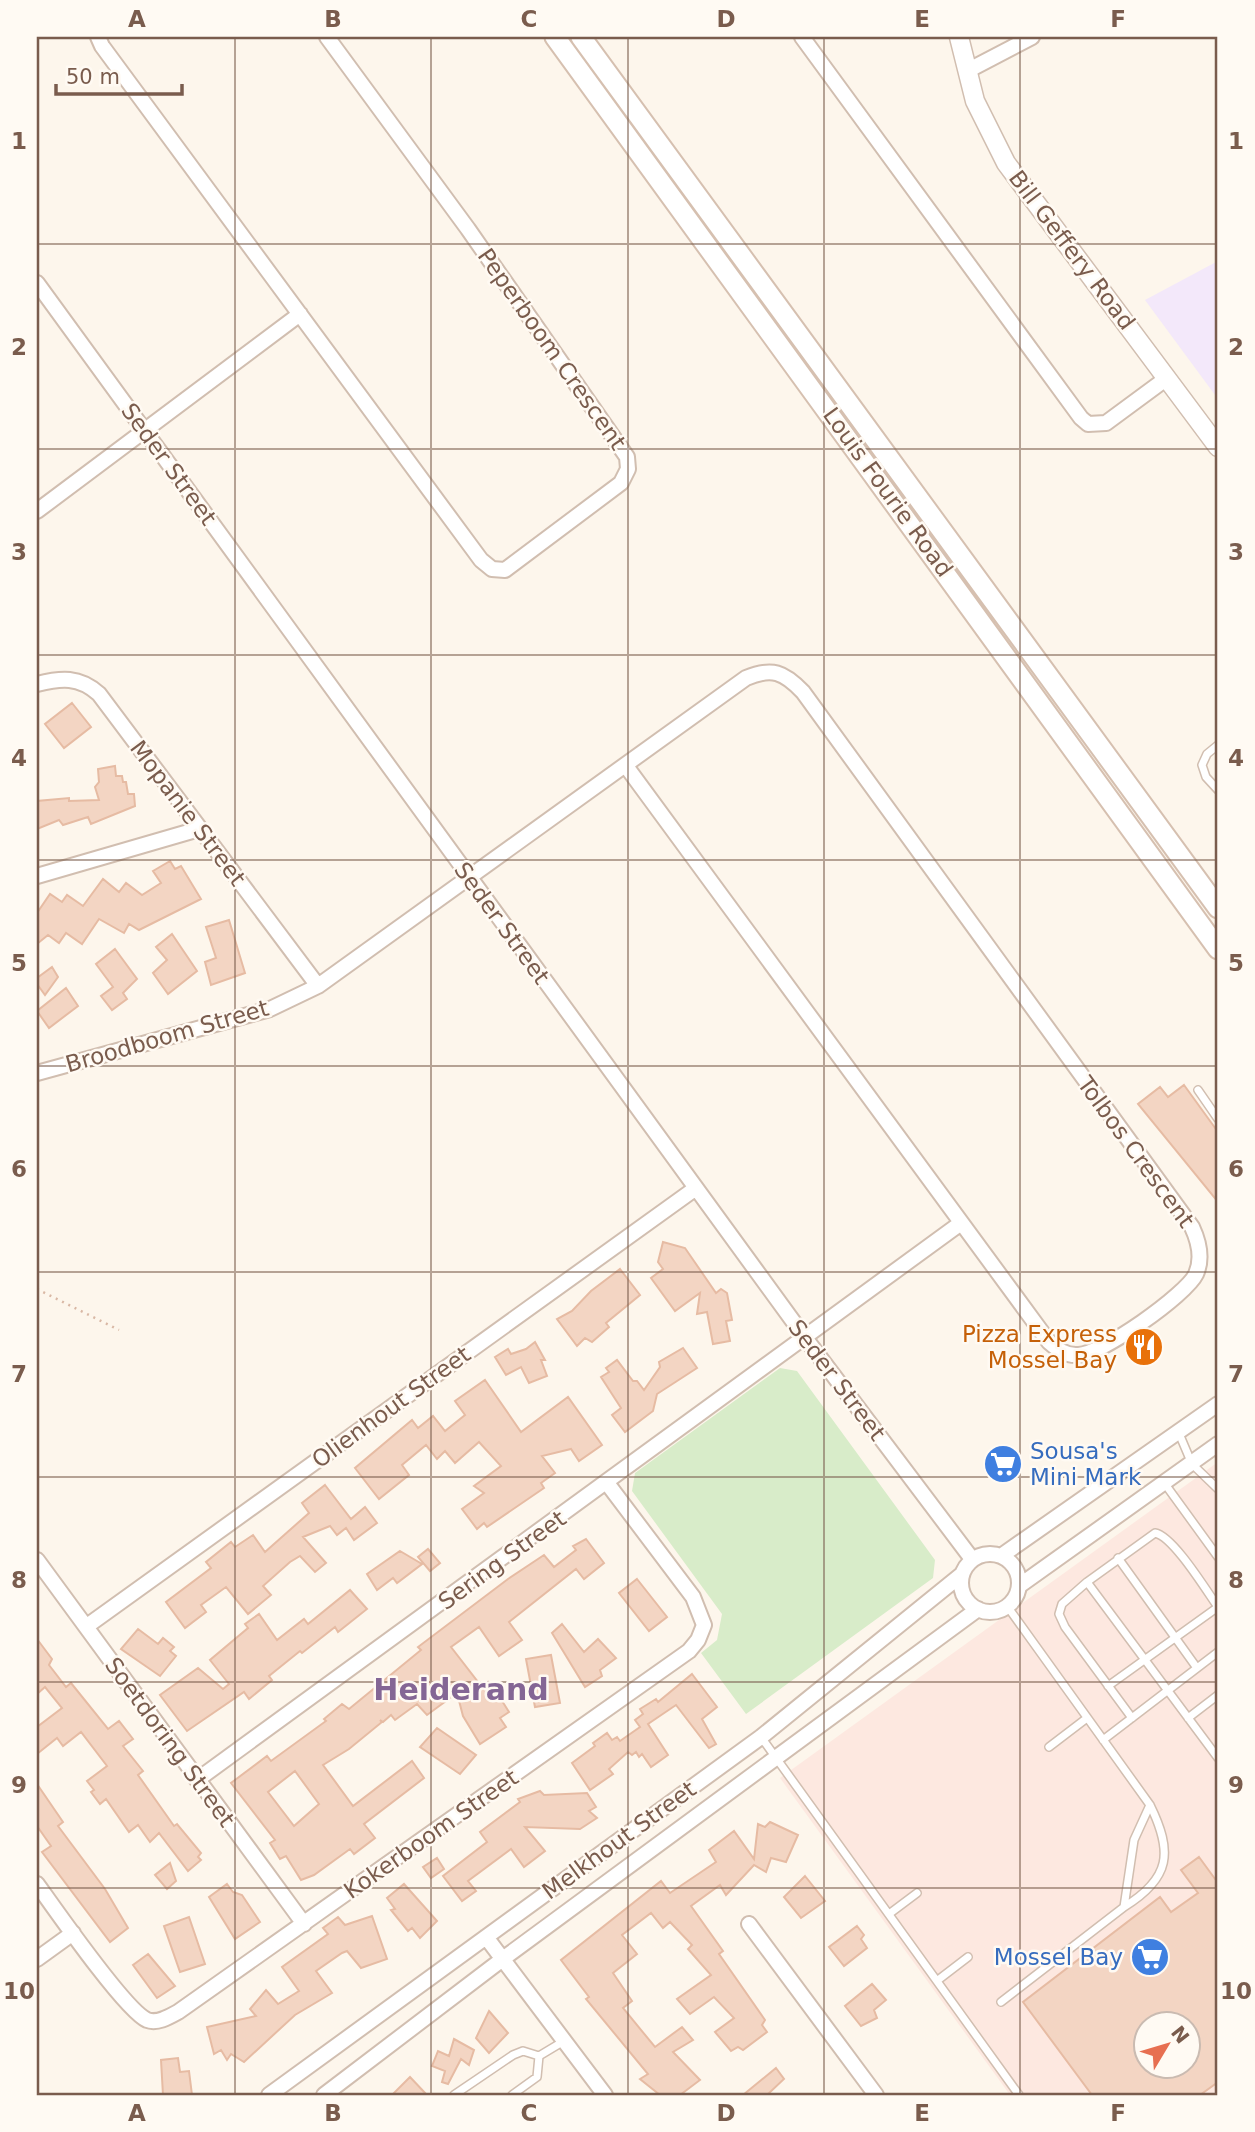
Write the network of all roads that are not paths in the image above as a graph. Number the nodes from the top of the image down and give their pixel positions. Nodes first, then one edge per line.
1 (98, 37) edge
2 (327, 37) edge
3 (555, 37) edge
4 (581, 37) edge
5 (802, 37) edge
6 (959, 37) edge
7 (1032, 37) edge
8 (967, 71) junction
9 (37, 283) edge
10 (300, 314) junction
11 (1167, 378) junction
12 (145, 431) junction
13 (1218, 447) edge
14 (37, 511) edge
15 (37, 684) edge
16 (1218, 745) edge
17 (626, 766) junction
18 (1218, 790) edge
19 (199, 829) junction
20 (468, 875) junction
21 (37, 876) edge
22 (1218, 908) edge
23 (1218, 948) edge
24 (318, 986) junction
25 (37, 1073) edge
26 (1198, 1090) dead end
27 (1218, 1119) edge
28 (696, 1188) junction
29 (961, 1223) junction
30 (806, 1339) junction
31 (1218, 1404) edge
32 (1178, 1432) junction
33 (1218, 1444) edge
34 (1192, 1464) junction
35 (607, 1483) junction
36 (1165, 1484) junction
37 (1218, 1489) edge
38 (1001, 1556) junction
39 (1218, 1557) edge
40 (1118, 1558) junction
41 (972, 1559) junction
42 (37, 1560) edge
43 (961, 1575) junction
44 (1087, 1582) junction
45 (1019, 1586) junction
46 (1007, 1606) junction
47 (1218, 1607) edge
48 (978, 1609) junction
49 (86, 1626) junction
50 (1175, 1638) junction
51 (1218, 1652) edge
52 (1144, 1660) junction
53 (1197, 1668) junction
54 (1108, 1686) junction
55 (1167, 1691) junction
56 (1218, 1695) edge
57 (1087, 1718) junction
58 (1132, 1718) junction
59 (1188, 1718) junction
60 (761, 1737) junction
61 (1103, 1740) junction
62 (1049, 1747) dead end
63 (1215, 1748) edge
64 (1218, 1758) edge
65 (777, 1759) junction
66 (197, 1780) junction
67 (1150, 1805) junction
68 (37, 1884) edge
69 (918, 1893) dead end
70 (1124, 1907) junction
71 (889, 1914) junction
72 (304, 1924) junction
73 (749, 1924) dead end
74 (73, 1933) junction
75 (486, 1937) junction
76 (504, 1958) junction
77 (968, 1958) dead end
78 (37, 1959) edge
79 (938, 1980) junction
80 (1000, 2002) dead end
81 (564, 2040) junction
82 (539, 2056) junction
83 (269, 2095) edge
84 (324, 2095) edge
85 (454, 2095) edge
86 (512, 2095) edge
87 (604, 2095) edge
88 (876, 2095) edge
89 (1020, 2095) edge

1 - 10 street, Peperboom Crescent
2 - 10 street, Peperboom Crescent
3 - 23 main road, Louis Fourie Road
4 - 22 main road, Louis Fourie Road
5 - 11 street
6 - 8 street, Bill Geffery Road
7 - 8 street
8 - 11 street, Bill Geffery Road
9 - 12 street, Seder Street
10 - 12 street
11 - 13 street, Bill Geffery Road
12 - 14 street
12 - 20 street, Seder Street
15 - 19 street, Mopanie Street
16 - 18 lane
17 - 20 street, Tolbos Crescent
17 - 29 street, Tolbos Crescent
17 - 29 street, Tolbos Crescent
19 - 21 street
19 - 24 street, Mopanie Street
20 - 24 street, Broodboom Street
20 - 28 street, Seder Street
24 - 25 street, Broodboom Street
26 - 27 lane
28 - 30 street, Seder Street
28 - 49 street, Olienhout Street
29 - 30 street, Sering Street
30 - 35 street, Sering Street
30 - 41 street, Seder Street
31 - 32 street
32 - 34 lane
32 - 38 street
33 - 34 street
34 - 36 street
34 - 37 lane
35 - 66 street, Sering Street
35 - 72 street, Kokerboom Street
36 - 39 lane
36 - 45 street
38 - 41 street
38 - 45 street
40 - 44 lane
40 - 47 lane
40 - 50 lane
41 - 43 street
42 - 49 street, Soetdoring Street
43 - 48 street
43 - 60 street, Melkhout Street
44 - 52 lane
44 - 54 lane
45 - 46 street
46 - 48 street
46 - 57 lane
47 - 50 lane
48 - 65 street, Melkhout Street
49 - 66 street, Soetdoring Street
50 - 52 lane
50 - 53 lane
51 - 53 lane
52 - 54 lane
52 - 55 lane
53 - 55 lane
54 - 58 lane
55 - 58 lane
55 - 59 lane
56 - 59 lane
57 - 61 lane
57 - 62 lane
58 - 61 lane
59 - 63 lane
60 - 65 lane
60 - 75 street, Melkhout Street
61 - 67 lane
63 - 64 lane
65 - 71 lane
65 - 76 street, Melkhout Street
66 - 72 street, Soetdoring Street
67 - 70 lane
67 - 70 lane
68 - 74 street, Kokerboom Street
69 - 71 lane
70 - 80 lane
71 - 79 lane
72 - 74 street, Kokerboom Street
73 - 88 street
74 - 78 street
75 - 76 street
75 - 83 street, Melkhout Street
76 - 81 street
76 - 84 street, Melkhout Street
77 - 79 lane
79 - 89 lane
81 - 82 lane
81 - 87 street
82 - 85 lane
82 - 86 lane

